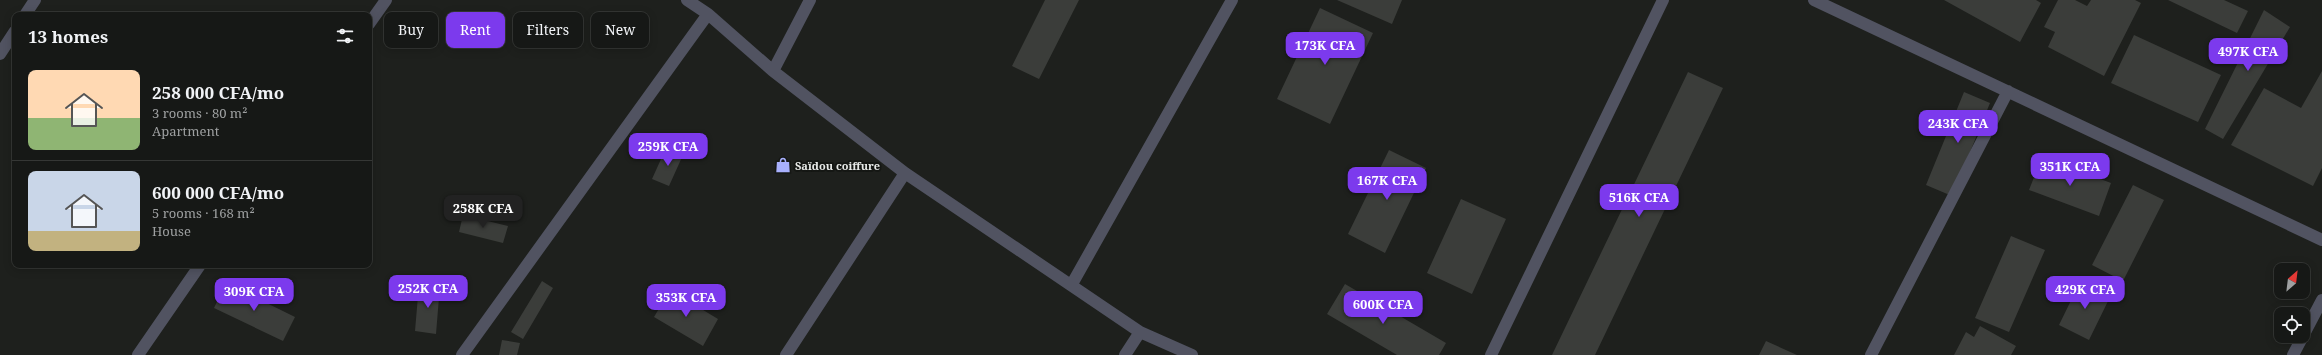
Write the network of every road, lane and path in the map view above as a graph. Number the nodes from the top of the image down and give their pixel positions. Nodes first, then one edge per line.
1 (35, 0) edge
2 (386, 0) edge
3 (686, 0) edge
4 (810, 0) edge
5 (1232, 0) edge
6 (1663, 0) edge
7 (1814, 0) edge
8 (27, 12) edge
9 (708, 14) junction
10 (372, 20) edge
11 (12, 36) edge
12 (0, 54) edge
13 (773, 71) junction
14 (2008, 92) junction
15 (905, 172) junction
16 (2322, 240) edge
17 (198, 268) edge
18 (1072, 284) junction
19 (2322, 300) edge
20 (1140, 332) junction
21 (138, 355) edge
22 (462, 355) edge
23 (786, 355) edge
24 (1125, 355) edge
25 (1192, 355) edge
26 (1491, 355) edge
27 (1872, 355) edge
28 (2293, 355) edge

1 - 8 street
2 - 10 street
3 - 9 street
4 - 13 street
5 - 18 street
6 - 26 street
7 - 14 street
9 - 13 street
9 - 22 street
11 - 12 street
13 - 15 street
14 - 16 street
14 - 27 street
15 - 18 street
15 - 23 street
17 - 21 street
18 - 20 street
19 - 28 street
20 - 24 street
20 - 25 street

